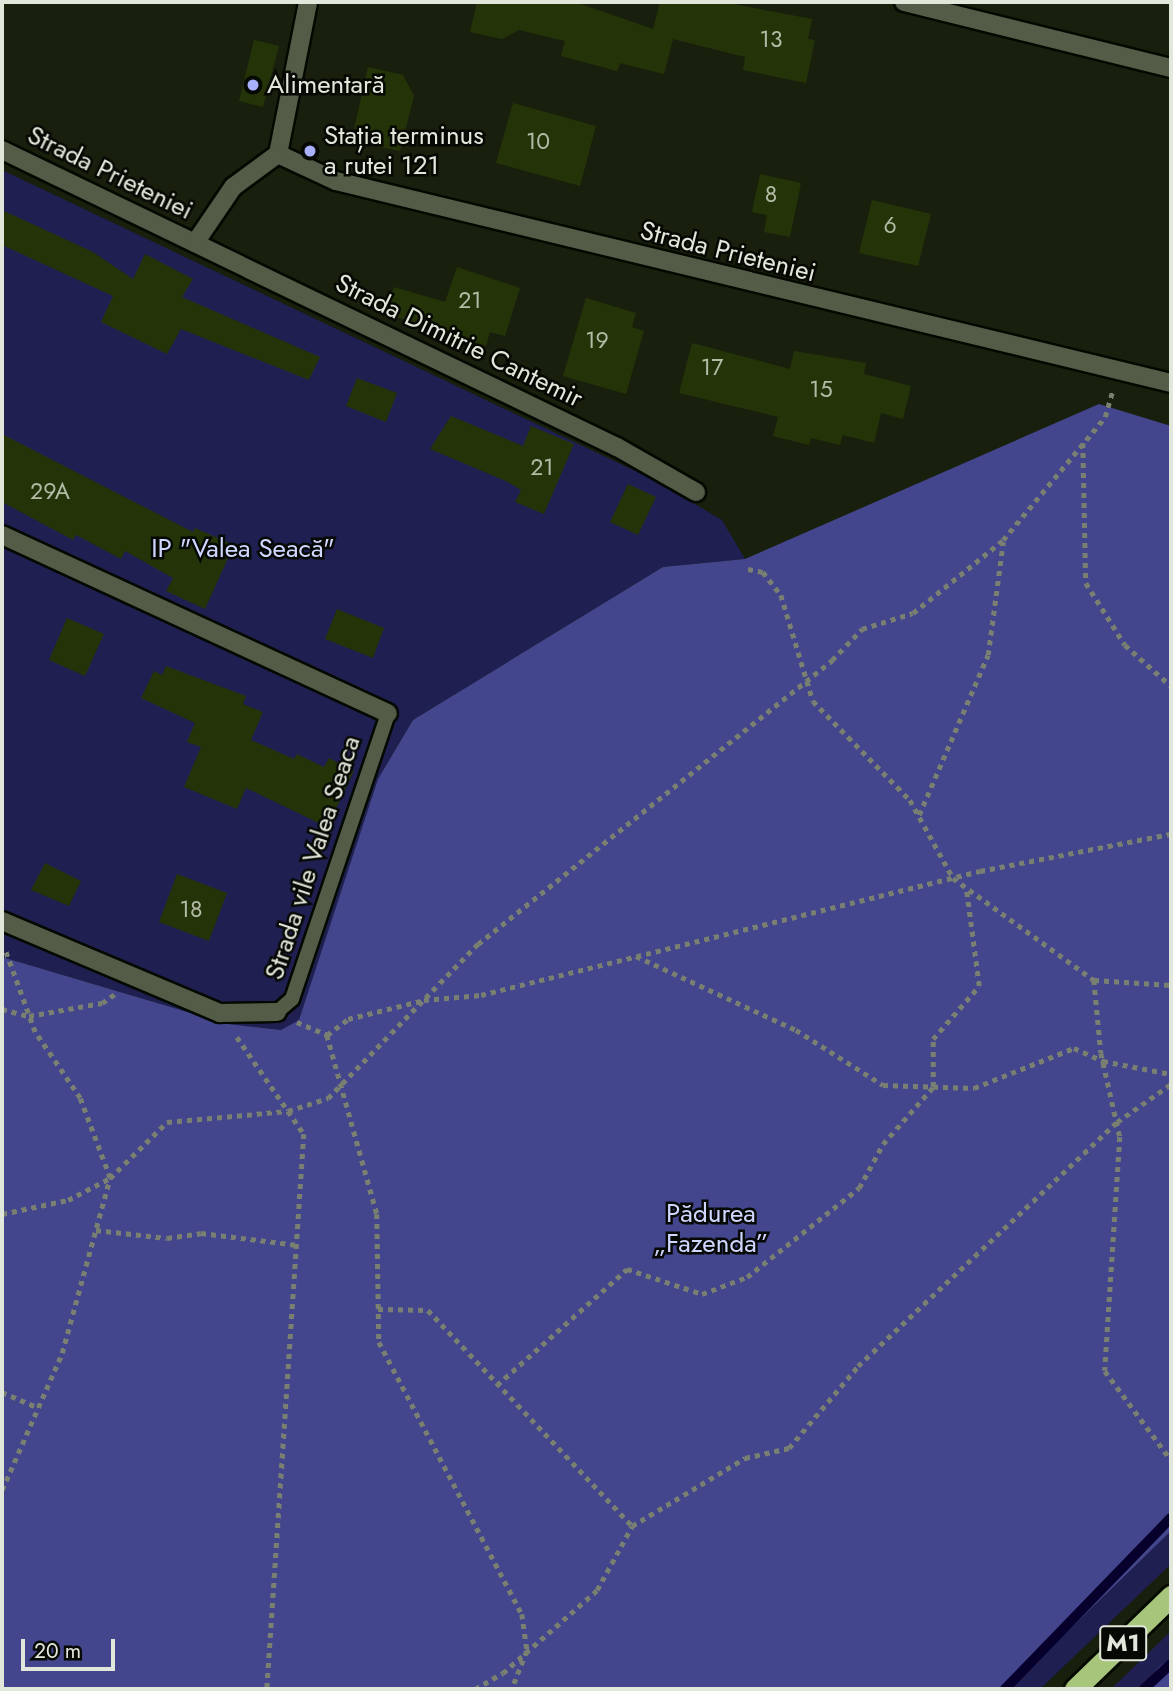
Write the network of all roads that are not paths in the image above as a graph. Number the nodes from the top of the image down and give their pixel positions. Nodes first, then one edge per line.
1 (308, 2) edge
2 (904, 2) edge
3 (1171, 68) edge
4 (2, 150) edge
5 (278, 154) junction
6 (195, 243) junction
7 (1171, 383) edge
8 (696, 492) dead end
9 (2, 535) edge
10 (388, 713) joint
11 (2, 921) edge
12 (277, 1012) joint
13 (1171, 1596) edge
14 (1075, 1689) edge

1 - 5 street
2 - 3 street
4 - 6 street, Strada Prieteniei
5 - 6 street
5 - 7 street, Strada Prieteniei
6 - 8 street, Strada Dimitrie Cantemir
9 - 10 street
10 - 12 lane, Strada vile Valea Seaca
11 - 12 street
13 - 14 highway, M1

